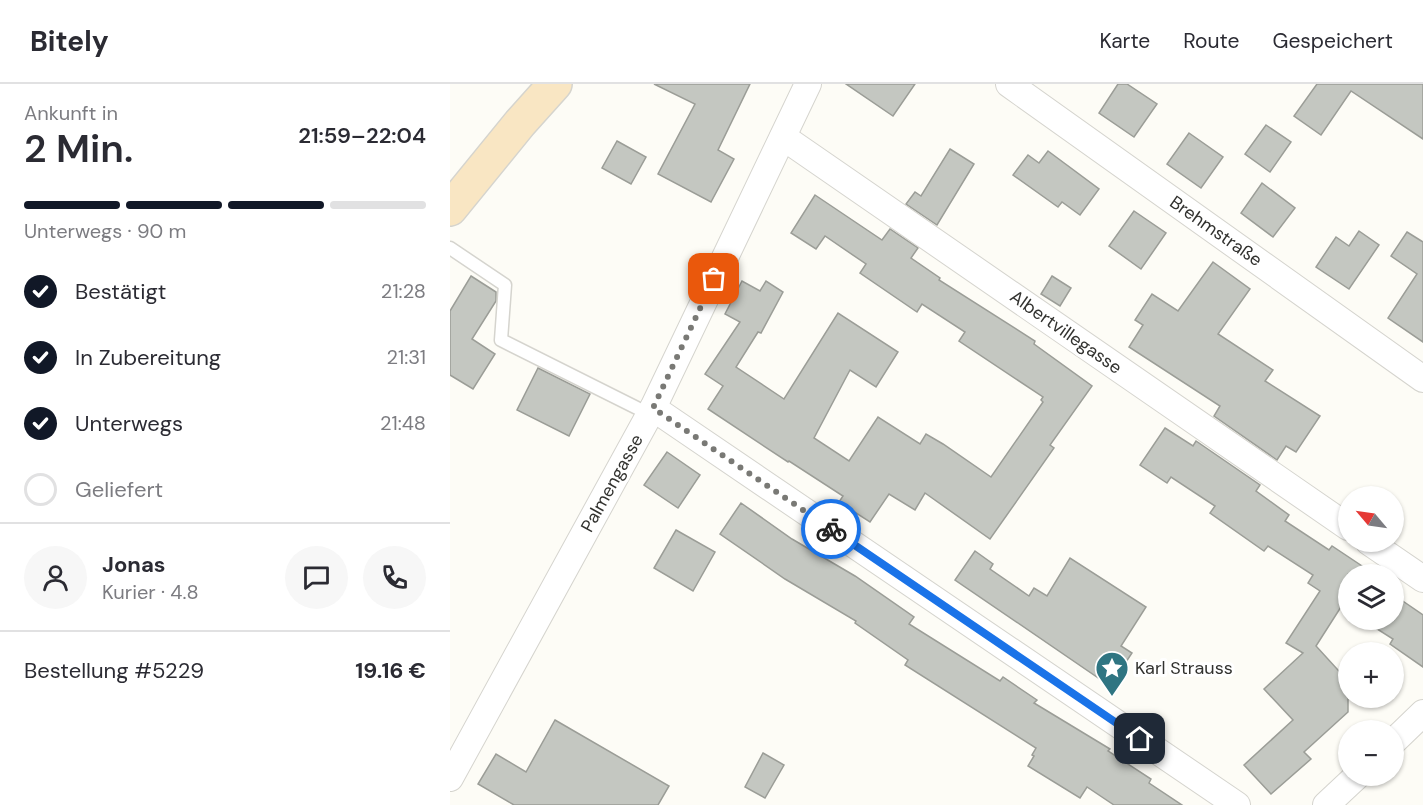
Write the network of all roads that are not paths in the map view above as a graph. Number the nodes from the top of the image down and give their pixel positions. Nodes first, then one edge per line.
1 (555, 84) edge
2 (808, 84) edge
3 (1009, 84) edge
4 (783, 137) junction
5 (450, 209) edge
6 (450, 248) edge
7 (1423, 379) edge
8 (651, 411) junction
9 (1338, 520) edge
10 (1384, 552) edge
11 (1423, 579) edge
12 (1423, 713) edge
13 (1404, 731) edge
14 (450, 778) edge
15 (1346, 786) edge
16 (1237, 805) edge
17 (1326, 805) edge

1 - 5 main road
2 - 4 street, Palmengasse
3 - 7 street, Brehmstraße
4 - 8 street, Palmengasse
4 - 9 street, Albertvillegasse
6 - 8 lane
8 - 14 street, Palmengasse
8 - 16 street
10 - 11 street
12 - 13 street
15 - 17 street

